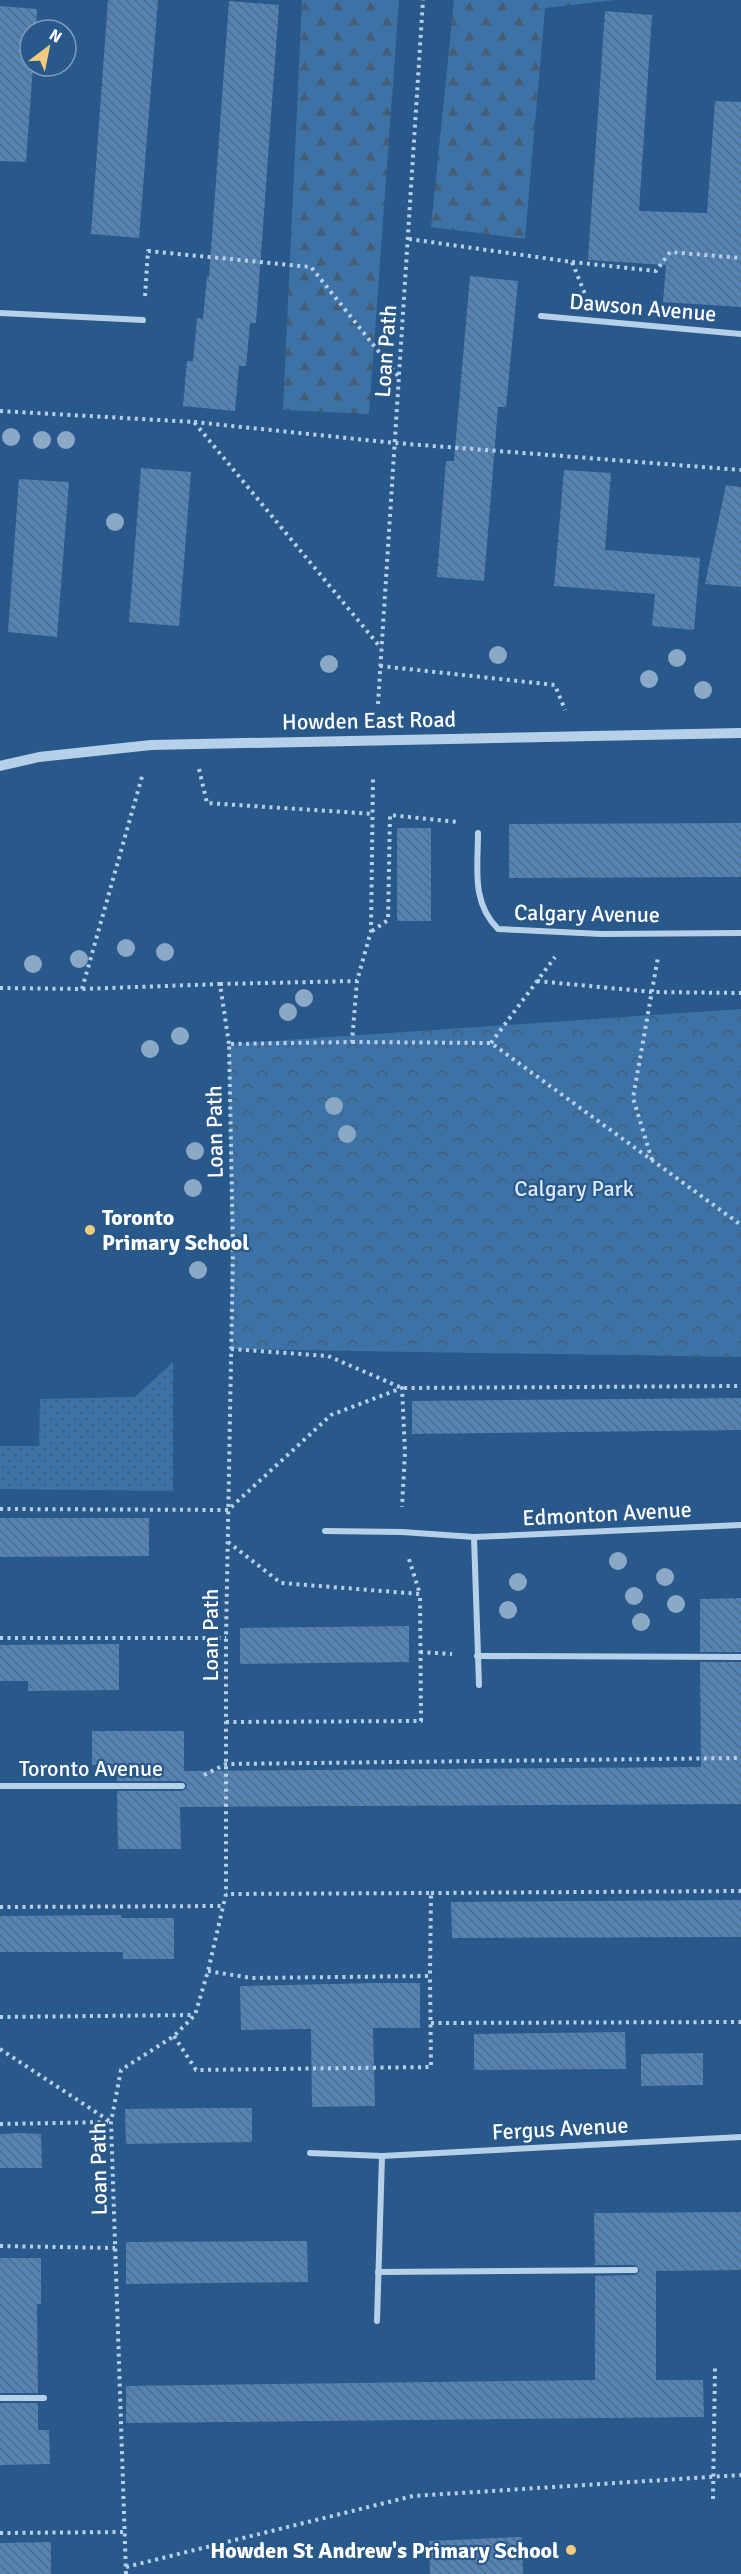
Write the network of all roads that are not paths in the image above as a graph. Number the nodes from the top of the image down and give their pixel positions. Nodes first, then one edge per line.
1 (0, 313) edge
2 (541, 316) dead end
3 (143, 320) road end
4 (741, 334) edge
5 (741, 733) edge
6 (0, 766) edge
7 (478, 833) road end
8 (741, 933) edge
9 (741, 1525) edge
10 (325, 1531) dead end
11 (474, 1537) junction
12 (477, 1656) junction
13 (741, 1657) edge
14 (479, 1685) dead end
15 (0, 1786) edge
16 (182, 1786) dead end
17 (741, 2137) edge
18 (310, 2153) dead end
19 (382, 2156) junction
20 (635, 2270) dead end
21 (378, 2272) junction
22 (377, 2321) dead end
23 (0, 2398) edge
24 (44, 2398) dead end

1 - 3 street
2 - 4 street, Dawson Avenue
5 - 6 street, Howden East Road
7 - 8 street, Calgary Avenue
9 - 11 street, Edmonton Avenue
10 - 11 street, Edmonton Avenue
11 - 12 street
12 - 13 street
12 - 14 street
15 - 16 street, Toronto Avenue
17 - 19 street, Fergus Avenue
18 - 19 street, Fergus Avenue
19 - 21 street
20 - 21 street
21 - 22 street
23 - 24 street

